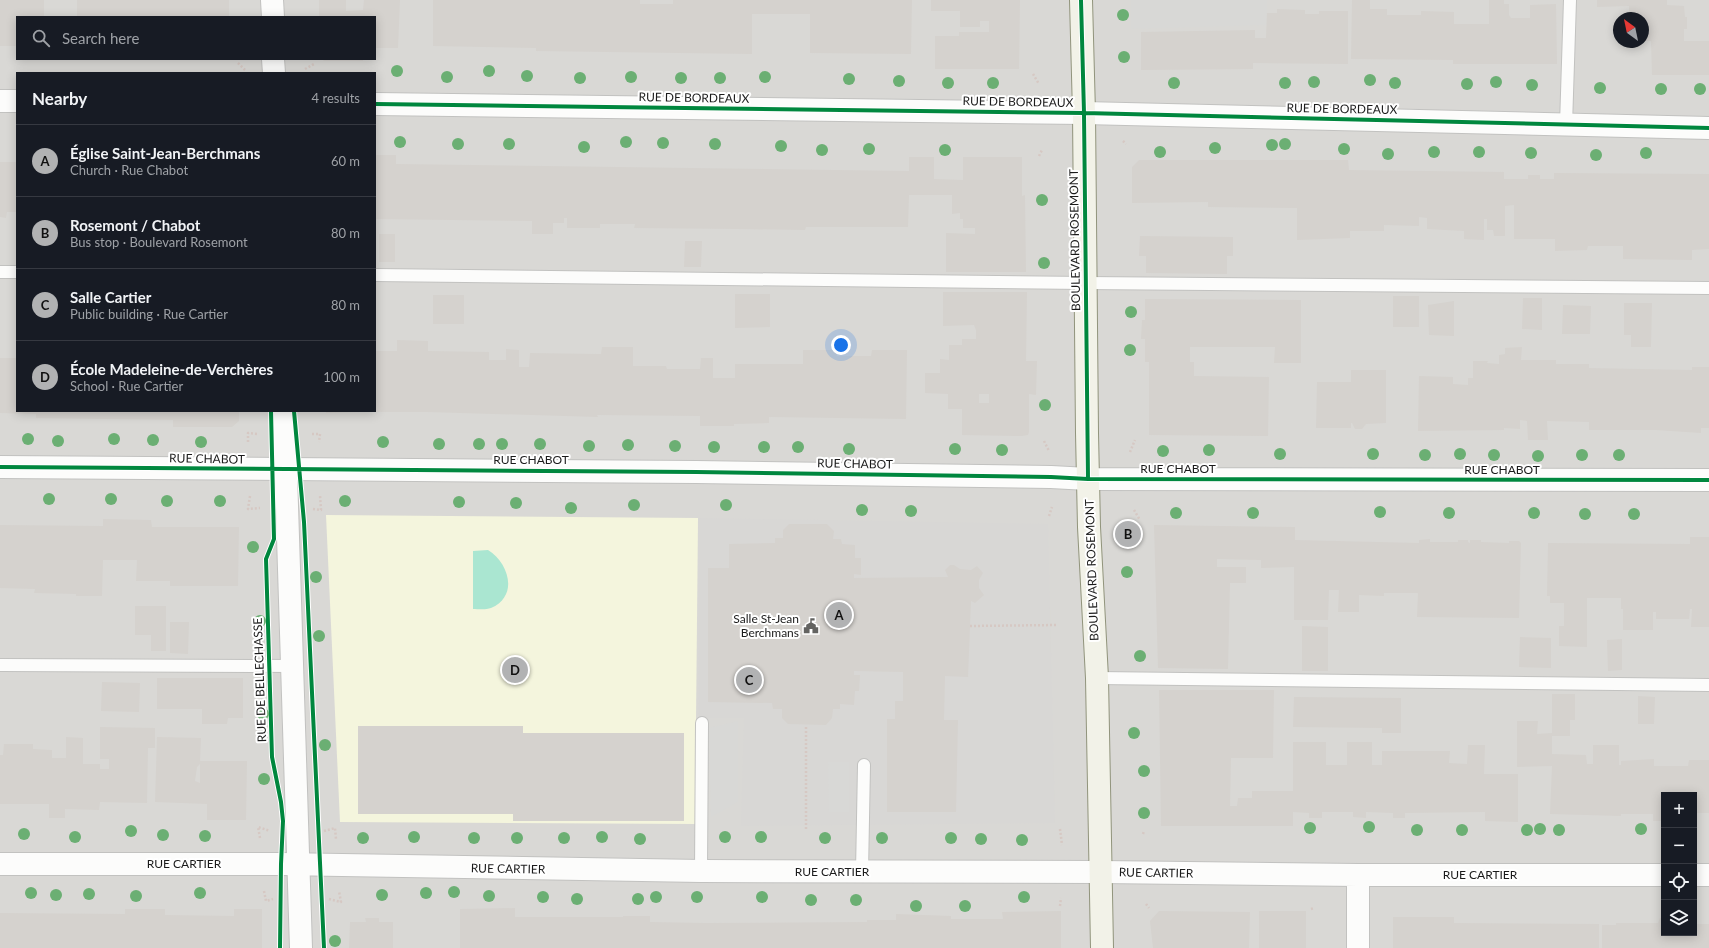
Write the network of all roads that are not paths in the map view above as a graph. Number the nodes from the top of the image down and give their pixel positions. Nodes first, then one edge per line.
1 (272, 0) edge
2 (1081, 0) edge
3 (1570, 0) edge
4 (273, 16) edge
5 (273, 60) edge
6 (274, 72) edge
7 (0, 101) edge
8 (16, 101) edge
9 (376, 104) edge
10 (1084, 113) junction
11 (1566, 124) junction
12 (1709, 128) edge
13 (0, 272) edge
14 (16, 272) edge
15 (376, 275) edge
16 (1086, 283) junction
17 (1709, 288) edge
18 (284, 412) edge
19 (0, 467) edge
20 (284, 468) junction
21 (1088, 479) junction
22 (1709, 480) edge
23 (0, 665) edge
24 (291, 666) junction
25 (1097, 678) junction
26 (1709, 684) edge
27 (702, 723) dead end
28 (864, 765) dead end
29 (0, 864) edge
30 (298, 865) junction
31 (701, 871) junction
32 (862, 872) junction
33 (1101, 872) junction
34 (1358, 875) junction
35 (1661, 875) edge
36 (1697, 875) edge
37 (1709, 875) edge
38 (301, 948) edge
39 (1102, 948) edge
40 (1358, 948) edge

1 - 4 street
2 - 10 main road, BOULEVARD ROSEMONT
3 - 11 lane
5 - 6 street
7 - 8 street
9 - 10 street, RUE DE BORDEAUX
10 - 11 street, RUE DE BORDEAUX
10 - 16 main road, BOULEVARD ROSEMONT
11 - 12 street, RUE DE BORDEAUX
13 - 14 lane
15 - 16 lane
16 - 17 lane
16 - 21 main road, BOULEVARD ROSEMONT
18 - 20 street
19 - 20 street, RUE CHABOT
20 - 21 street, RUE CHABOT
20 - 24 street
21 - 22 street, RUE CHABOT
21 - 25 main road, BOULEVARD ROSEMONT
23 - 24 lane
24 - 30 street
25 - 26 lane
25 - 33 main road, BOULEVARD ROSEMONT
27 - 31 lane
28 - 32 lane
29 - 30 street, RUE CARTIER
30 - 31 street, RUE CARTIER
30 - 38 street
31 - 32 street, RUE CARTIER
32 - 33 street, RUE CARTIER
33 - 34 street, RUE CARTIER
33 - 39 main road, BOULEVARD ROSEMONT
34 - 35 street, RUE CARTIER
34 - 40 street
36 - 37 street

